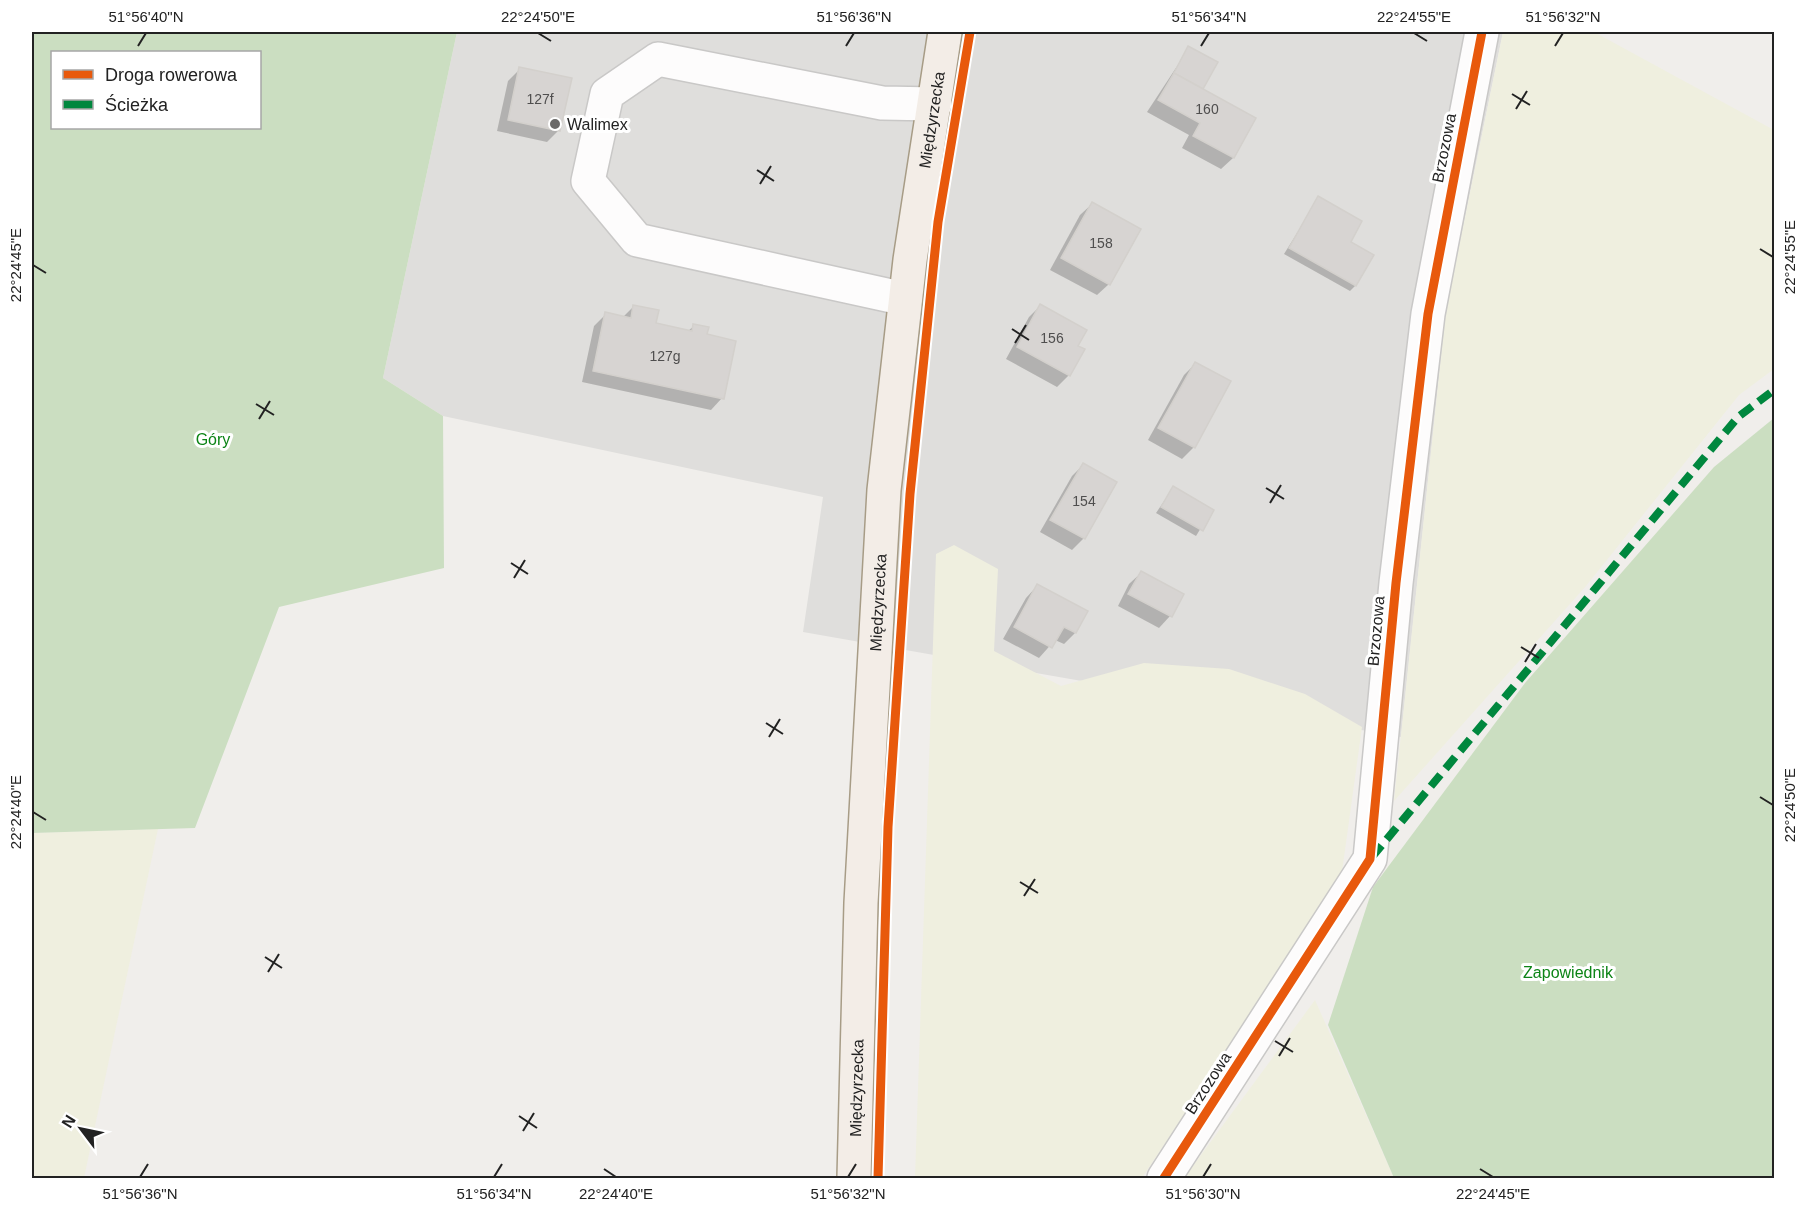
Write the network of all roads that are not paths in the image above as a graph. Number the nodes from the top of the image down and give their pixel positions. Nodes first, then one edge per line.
1 (945, 32) edge
2 (1482, 32) edge
3 (935, 104) junction
4 (905, 299) junction
5 (854, 1179) edge
6 (1164, 1179) edge

1 - 3 main road, Międzyrzecka
2 - 6 street, Brzozowa
3 - 4 main road, Międzyrzecka
3 - 4 street
4 - 5 main road, Międzyrzecka

